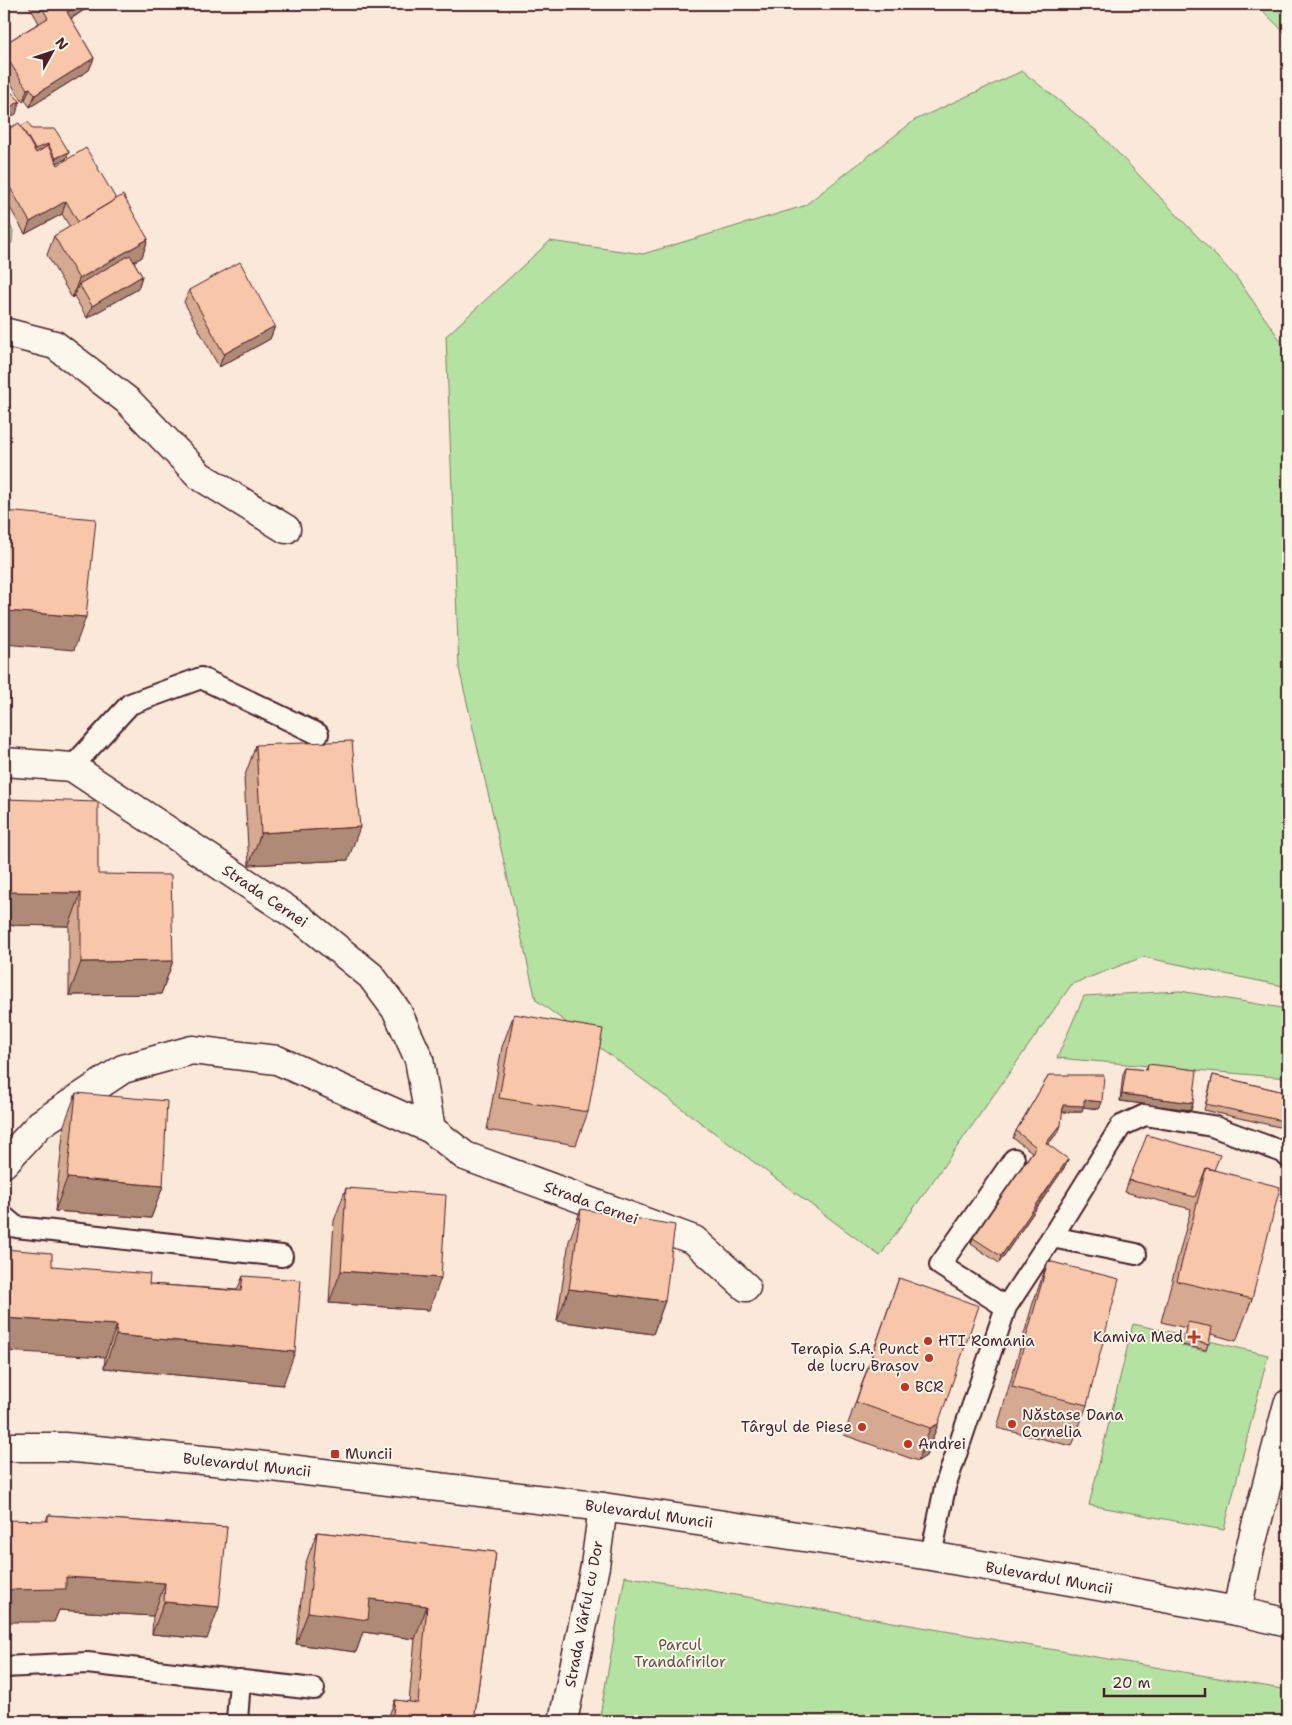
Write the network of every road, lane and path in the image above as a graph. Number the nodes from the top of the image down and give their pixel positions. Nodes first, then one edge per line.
1 (4, 332) edge
2 (286, 529) dead end
3 (318, 734) dead end
4 (4, 762) edge
5 (72, 767) junction
6 (431, 1129) junction
7 (1288, 1157) edge
8 (1014, 1160) dead end
9 (4, 1163) edge
10 (4, 1217) edge
11 (1052, 1237) junction
12 (1136, 1254) dead end
13 (282, 1256) dead end
14 (746, 1287) dead end
15 (1006, 1307) junction
16 (1288, 1404) edge
17 (4, 1446) edge
18 (604, 1507) junction
19 (931, 1556) junction
20 (1236, 1611) junction
21 (1288, 1623) edge
22 (4, 1667) edge
23 (240, 1680) junction
24 (314, 1689) dead end
25 (237, 1721) edge
26 (563, 1721) edge

1 - 2 street
3 - 5 lane
4 - 5 street, Strada Cernei
5 - 6 street, Strada Cernei
6 - 9 street, Strada Cernei
6 - 14 street, Strada Cernei
7 - 11 lane
8 - 15 lane
10 - 13 lane
11 - 12 lane
11 - 15 lane
15 - 19 lane
16 - 20 street
17 - 18 street, Bulevardul Muncii
18 - 19 street, Bulevardul Muncii
18 - 26 street, Strada Vârful cu Dor
19 - 20 street, Bulevardul Muncii
20 - 21 street, Bulevardul Muncii
22 - 23 lane
23 - 24 lane
23 - 25 lane

